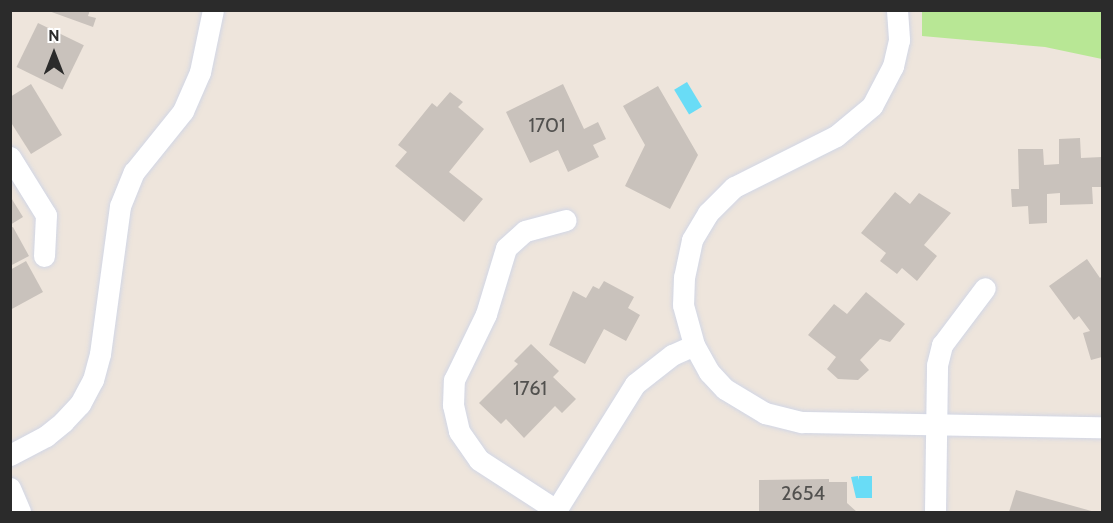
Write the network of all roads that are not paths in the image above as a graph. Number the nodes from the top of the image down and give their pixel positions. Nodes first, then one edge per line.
1 (213, 10) edge
2 (897, 10) edge
3 (10, 157) edge
4 (566, 220) dead end
5 (44, 256) dead end
6 (985, 288) dead end
7 (694, 345) junction
8 (934, 424) junction
9 (1102, 427) edge
10 (10, 455) edge
11 (10, 488) edge
12 (555, 511) edge
13 (20, 513) edge
14 (935, 513) edge

1 - 10 street
2 - 7 street
3 - 5 street
4 - 12 street
6 - 8 street
7 - 8 street
7 - 12 street
8 - 9 street
8 - 14 street
11 - 13 street

